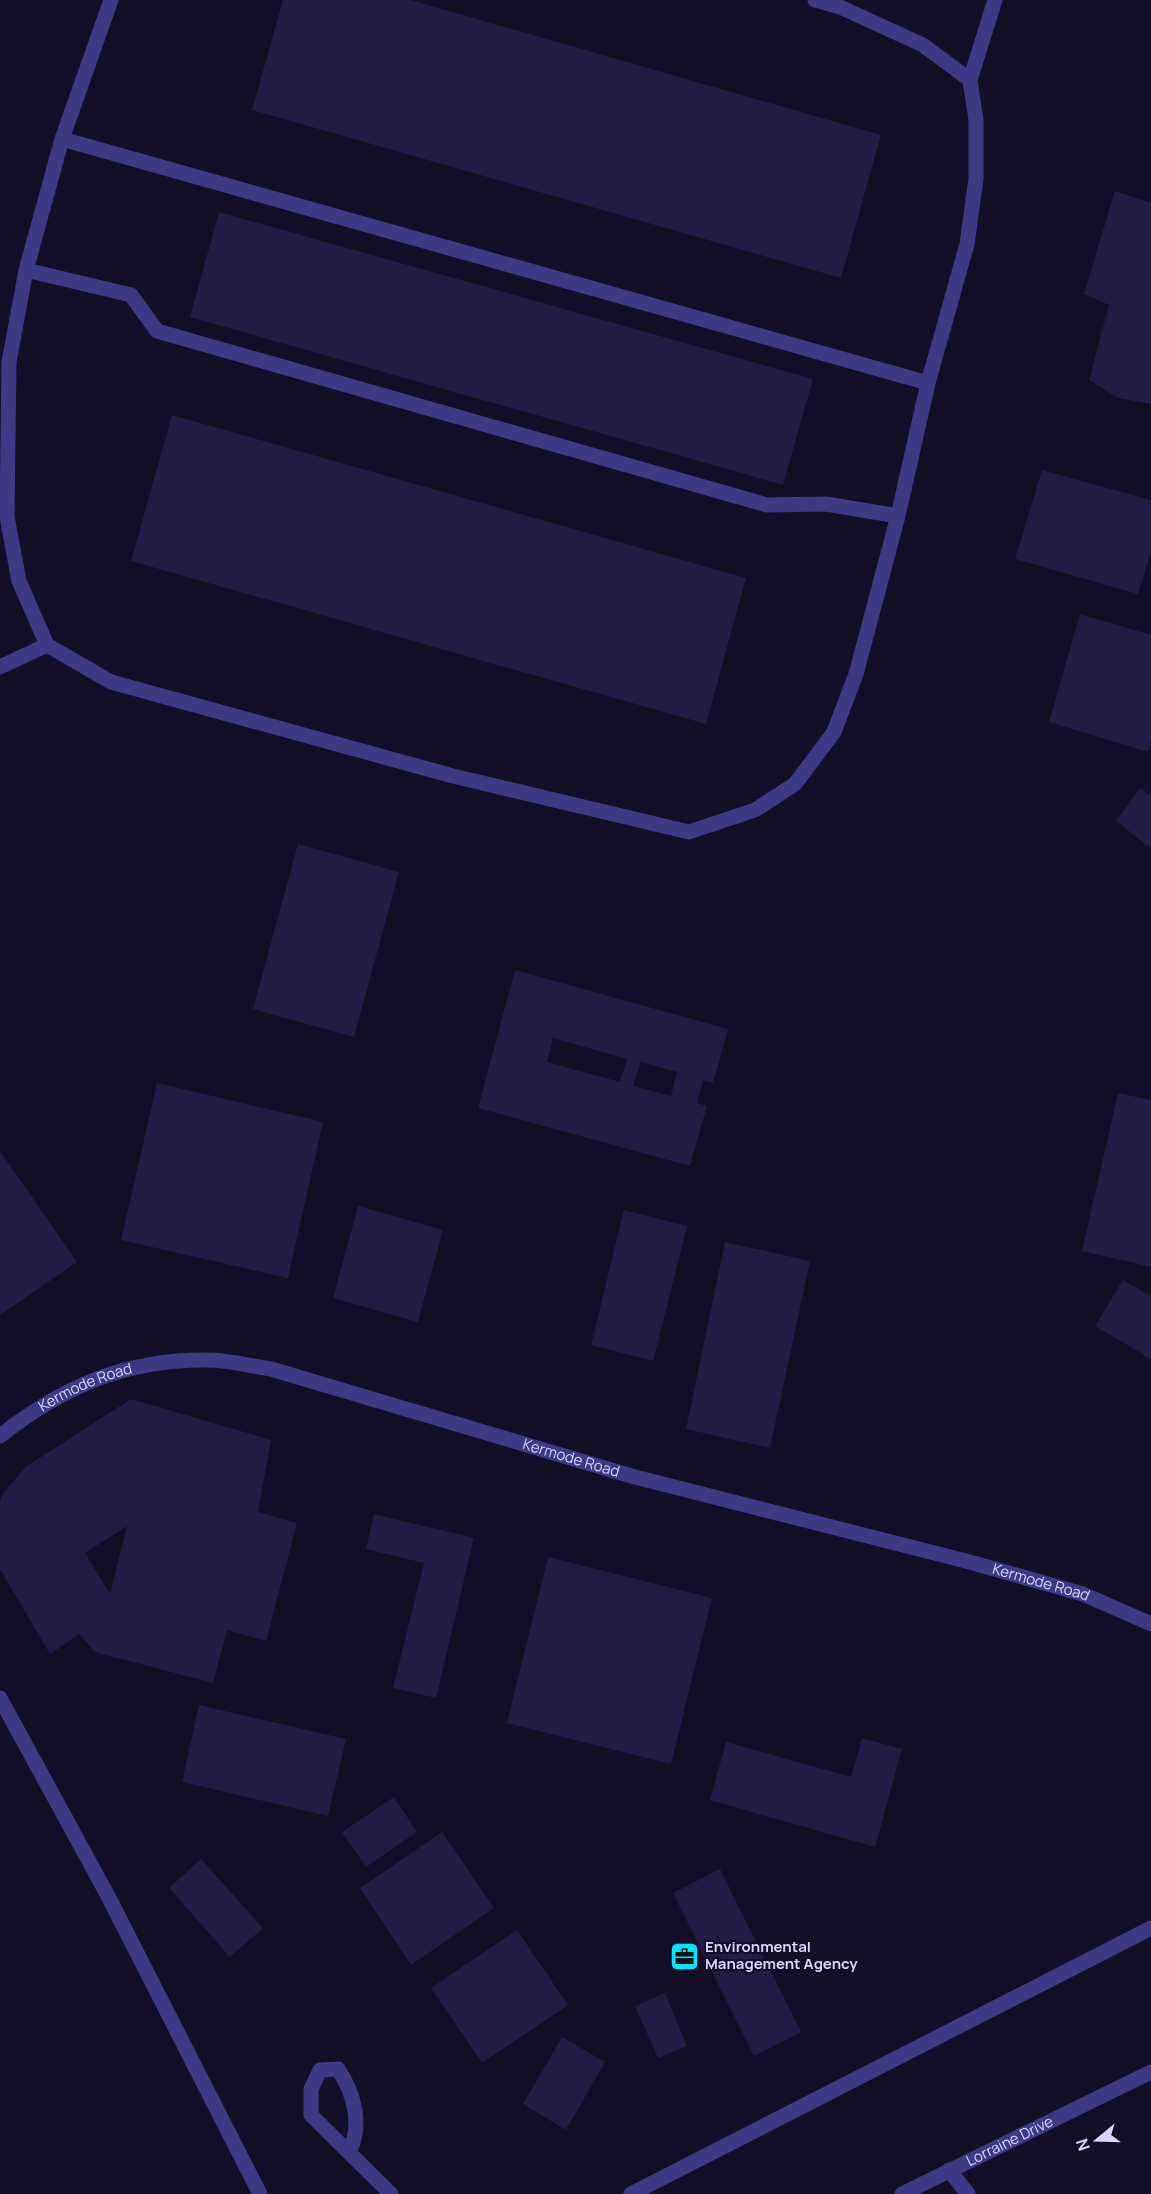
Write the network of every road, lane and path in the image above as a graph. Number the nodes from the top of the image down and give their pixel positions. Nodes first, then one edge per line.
1 (111, 0) edge
2 (815, 0) edge
3 (995, 0) edge
4 (970, 80) junction
5 (62, 139) junction
6 (26, 270) junction
7 (928, 383) junction
8 (898, 516) junction
9 (47, 645) junction
10 (0, 667) edge
11 (0, 1436) edge
12 (1151, 1624) edge
13 (0, 1698) edge
14 (1151, 1928) edge
15 (1151, 2072) edge
16 (349, 2152) junction
17 (949, 2170) junction
18 (260, 2194) edge
19 (392, 2194) edge
20 (631, 2194) edge
21 (902, 2194) edge
22 (968, 2194) edge

1 - 5 street
2 - 4 street
3 - 4 street
4 - 7 street
5 - 6 street
5 - 7 street
6 - 8 street
6 - 9 street
7 - 8 street
8 - 9 street
9 - 10 street
11 - 12 street, Kermode Road
13 - 18 street
14 - 20 street
15 - 17 street, Lorraine Drive
16 - 16 street
16 - 19 street
17 - 21 street, Lorraine Drive
17 - 22 street

